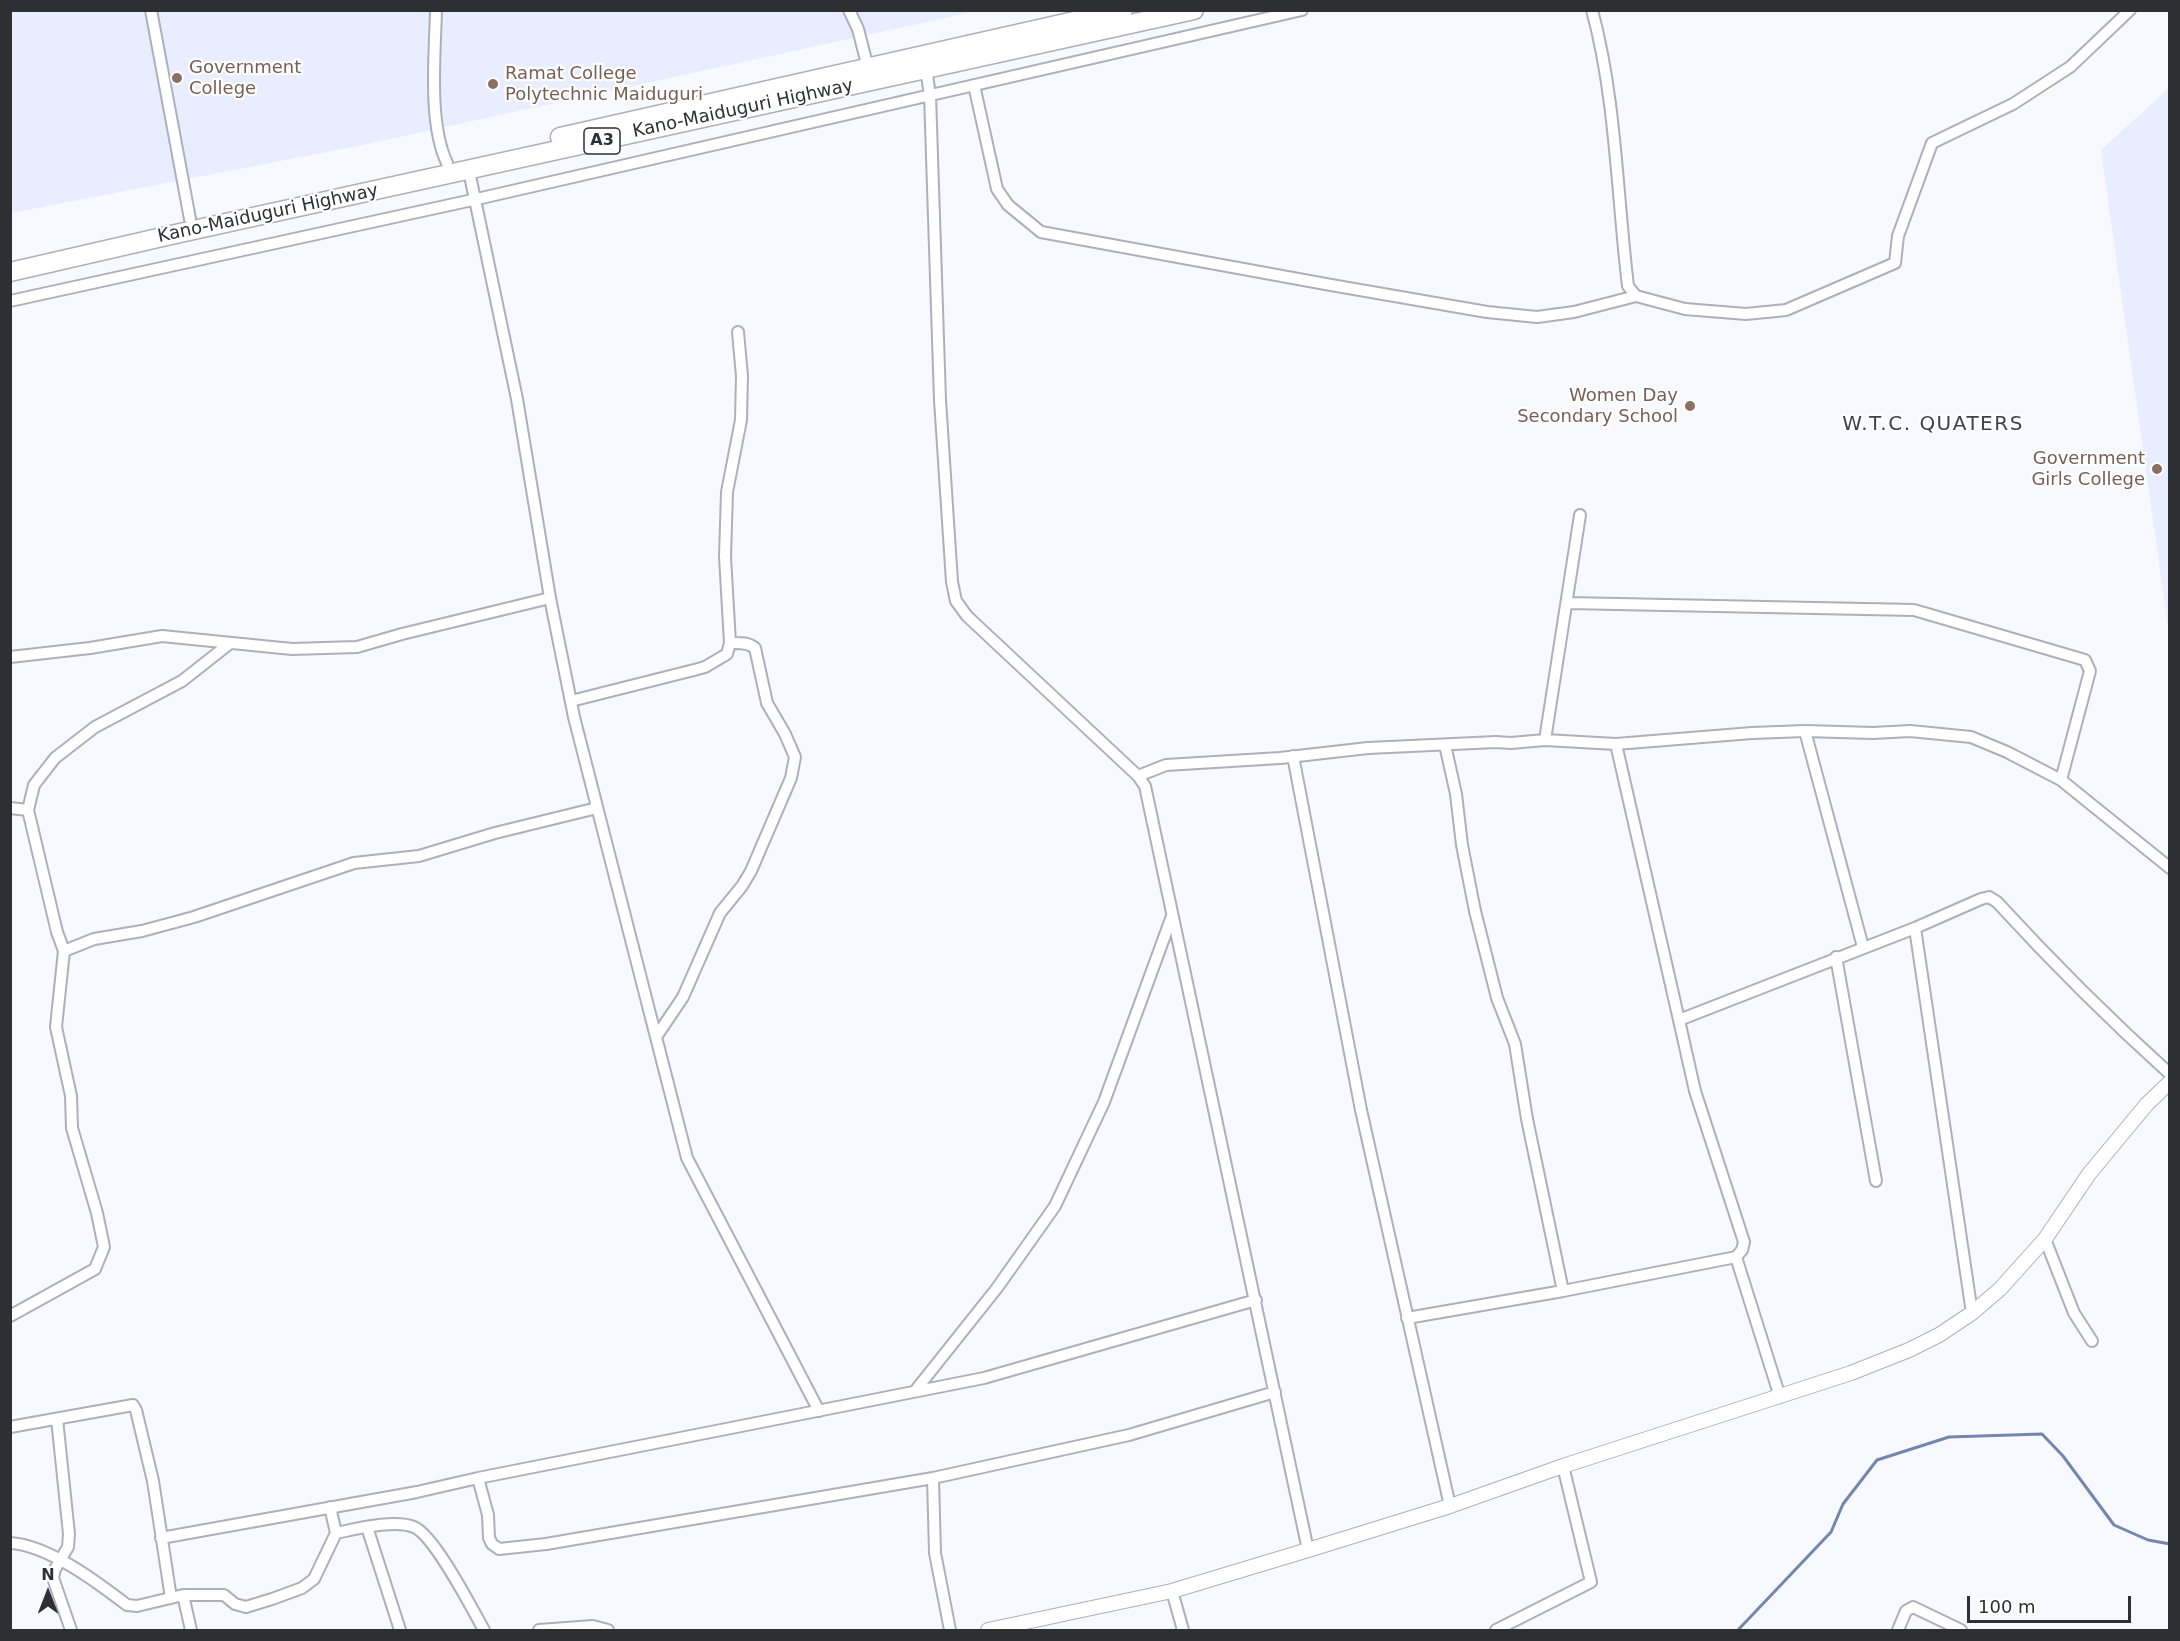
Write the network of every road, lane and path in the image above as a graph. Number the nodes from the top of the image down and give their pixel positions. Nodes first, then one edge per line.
1 (151, 10) edge
2 (436, 10) edge
3 (849, 10) edge
4 (1123, 10) edge
5 (1194, 10) edge
6 (1302, 10) edge
7 (1592, 10) edge
8 (2130, 10) edge
9 (868, 68) junction
10 (926, 69) junction
11 (974, 85) junction
12 (930, 95) junction
13 (447, 163) junction
14 (470, 171) junction
15 (477, 199) junction
16 (190, 219) junction
17 (10, 260) edge
18 (10, 272) edge
19 (1636, 296) junction
20 (10, 301) edge
21 (738, 332) dead end
22 (1580, 515) dead end
23 (550, 598) junction
24 (1566, 603) junction
25 (730, 643) junction
26 (229, 644) junction
27 (10, 657) edge
28 (571, 702) junction
29 (1805, 731) junction
30 (1545, 740) junction
31 (1616, 744) junction
32 (1445, 745) junction
33 (1293, 756) junction
34 (1138, 776) junction
35 (2061, 780) junction
36 (10, 808) edge
37 (597, 808) junction
38 (28, 810) junction
39 (2169, 868) edge
40 (1172, 916) junction
41 (1915, 928) junction
42 (1863, 947) junction
43 (64, 951) junction
44 (1836, 957) junction
45 (1679, 1020) junction
46 (656, 1037) junction
47 (2169, 1074) edge
48 (2169, 1082) edge
49 (1876, 1181) dead end
50 (2045, 1239) junction
51 (1736, 1257) junction
52 (1563, 1292) junction
53 (1256, 1300) junction
54 (1972, 1313) junction
55 (10, 1316) edge
56 (1407, 1318) junction
57 (2092, 1341) dead end
58 (915, 1391) junction
59 (1275, 1392) junction
60 (1780, 1397) junction
61 (819, 1411) junction
62 (57, 1419) junction
63 (10, 1427) edge
64 (1563, 1466) junction
65 (478, 1478) junction
66 (933, 1478) junction
67 (1450, 1506) junction
68 (330, 1507) junction
69 (367, 1527) junction
70 (336, 1533) junction
71 (161, 1538) junction
72 (10, 1543) edge
73 (1308, 1550) junction
74 (61, 1561) junction
75 (1172, 1591) junction
76 (183, 1595) junction
77 (171, 1598) junction
78 (71, 1630) edge
79 (191, 1630) edge
80 (400, 1630) edge
81 (484, 1630) edge
82 (539, 1630) edge
83 (608, 1630) edge
84 (950, 1630) edge
85 (988, 1630) edge
86 (1183, 1630) edge
87 (1496, 1630) edge
88 (1898, 1630) edge
89 (1961, 1630) edge

1 - 16 street
2 - 13 street
3 - 9 street
4 - 9 highway, Kano-Maiduguri Highway / A3
5 - 10 highway, Kano-Maiduguri Highway / A3
6 - 11 street
7 - 19 street
8 - 19 street
9 - 13 highway, Kano-Maiduguri Highway / A3
10 - 12 street
10 - 14 highway, Kano-Maiduguri Highway / A3
11 - 12 street
11 - 19 street
12 - 15 street
12 - 34 street
13 - 16 highway, Kano-Maiduguri Highway / A3
14 - 15 street
14 - 18 highway, Kano-Maiduguri Highway / A3
15 - 20 street
15 - 23 street
16 - 17 highway, Kano-Maiduguri Highway / A3
21 - 25 street
22 - 24 street
23 - 26 street
23 - 28 street
24 - 30 street
24 - 35 street
25 - 28 street
25 - 46 street
26 - 27 street
26 - 38 street
28 - 37 street
29 - 31 street
29 - 35 street
29 - 42 street
30 - 31 street
30 - 32 street
31 - 45 street
32 - 33 street
32 - 52 street
33 - 34 street
33 - 56 street
34 - 40 street
35 - 39 street
36 - 38 street
37 - 43 street
37 - 46 street
38 - 43 street
40 - 53 street
40 - 58 street
41 - 42 street
41 - 47 street
41 - 54 street
42 - 44 street
43 - 55 street
44 - 45 street
44 - 49 street
45 - 51 street
46 - 61 street
48 - 50 street
50 - 54 street
50 - 57 street
51 - 52 street
51 - 60 street
52 - 56 street
53 - 58 street
53 - 59 street
54 - 60 street
56 - 67 street
58 - 61 street
59 - 66 street
59 - 73 street
60 - 64 street
61 - 65 street
62 - 63 street
62 - 71 street
62 - 74 street
64 - 67 street
64 - 87 street
65 - 66 street
65 - 68 street
66 - 84 street
67 - 73 street
68 - 70 street
68 - 71 street
69 - 70 street
69 - 80 street
69 - 81 street
70 - 76 street
71 - 77 street
72 - 74 street
73 - 75 street
74 - 77 street
74 - 78 street
75 - 85 street
75 - 86 street
76 - 77 street
76 - 79 street
82 - 83 street
88 - 89 street

